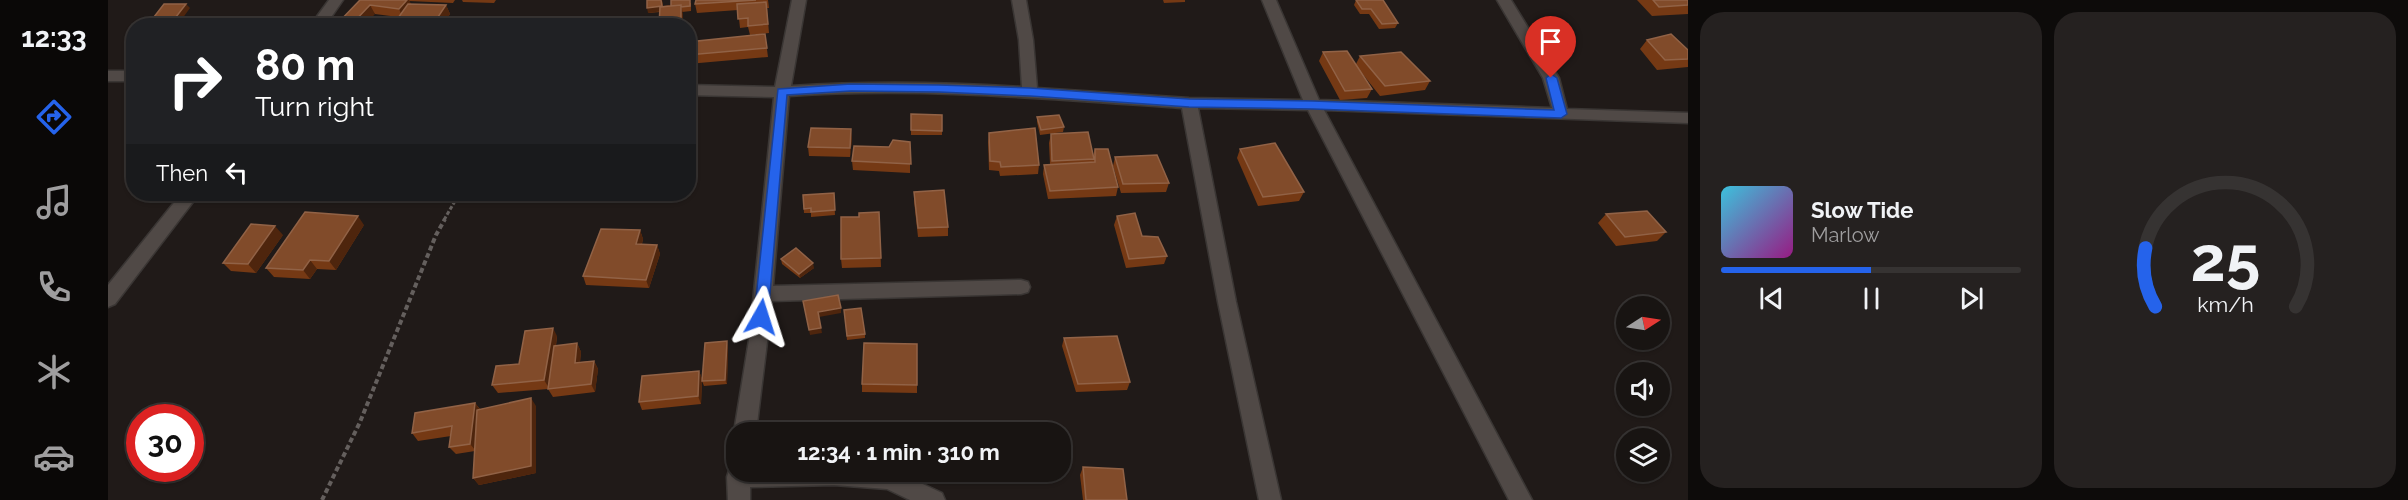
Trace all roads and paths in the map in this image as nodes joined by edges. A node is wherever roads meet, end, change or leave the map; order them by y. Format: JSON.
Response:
{"nodes":[{"id":1,"x":336,"y":0,"type":"edge"},
{"id":2,"x":800,"y":0,"type":"edge"},
{"id":3,"x":1019,"y":0,"type":"edge"},
{"id":4,"x":1269,"y":0,"type":"edge"},
{"id":5,"x":1504,"y":0,"type":"edge"},
{"id":6,"x":323,"y":18,"type":"edge"},
{"id":7,"x":126,"y":75,"type":"edge"},
{"id":8,"x":108,"y":76,"type":"edge"},
{"id":9,"x":696,"y":90,"type":"edge"},
{"id":10,"x":782,"y":92,"type":"junction"},
{"id":11,"x":1030,"y":92,"type":"junction"},
{"id":12,"x":1189,"y":103,"type":"junction"},
{"id":13,"x":1313,"y":105,"type":"junction"},
{"id":14,"x":1561,"y":114,"type":"junction"},
{"id":15,"x":1688,"y":118,"type":"edge"},
{"id":16,"x":185,"y":201,"type":"edge"},
{"id":17,"x":455,"y":201,"type":"edge"},
{"id":18,"x":1021,"y":287,"type":"dead end"},
{"id":19,"x":763,"y":294,"type":"junction"},
{"id":20,"x":108,"y":299,"type":"edge"},
{"id":21,"x":746,"y":422,"type":"edge"},
{"id":22,"x":739,"y":482,"type":"edge"},
{"id":23,"x":895,"y":482,"type":"edge"},
{"id":24,"x":322,"y":500,"type":"edge"},
{"id":25,"x":739,"y":500,"type":"edge"},
{"id":26,"x":934,"y":500,"type":"edge"},
{"id":27,"x":1270,"y":500,"type":"edge"},
{"id":28,"x":1521,"y":500,"type":"edge"}],
"edges":[{"from":1,"to":6,"type":"street"},
{"from":2,"to":10,"type":"street"},
{"from":3,"to":11,"type":"street"},
{"from":4,"to":13,"type":"street"},
{"from":5,"to":14,"type":"street"},
{"from":7,"to":8,"type":"street"},
{"from":9,"to":10,"type":"street"},
{"from":10,"to":11,"type":"street"},
{"from":10,"to":19,"type":"street"},
{"from":11,"to":12,"type":"street"},
{"from":12,"to":13,"type":"street"},
{"from":12,"to":27,"type":"street"},
{"from":13,"to":14,"type":"street"},
{"from":13,"to":28,"type":"street"},
{"from":14,"to":15,"type":"street"},
{"from":16,"to":20,"type":"street"},
{"from":17,"to":24,"type":"path"},
{"from":18,"to":19,"type":"street"},
{"from":19,"to":21,"type":"street"},
{"from":22,"to":25,"type":"street"},
{"from":23,"to":26,"type":"street"}]}
